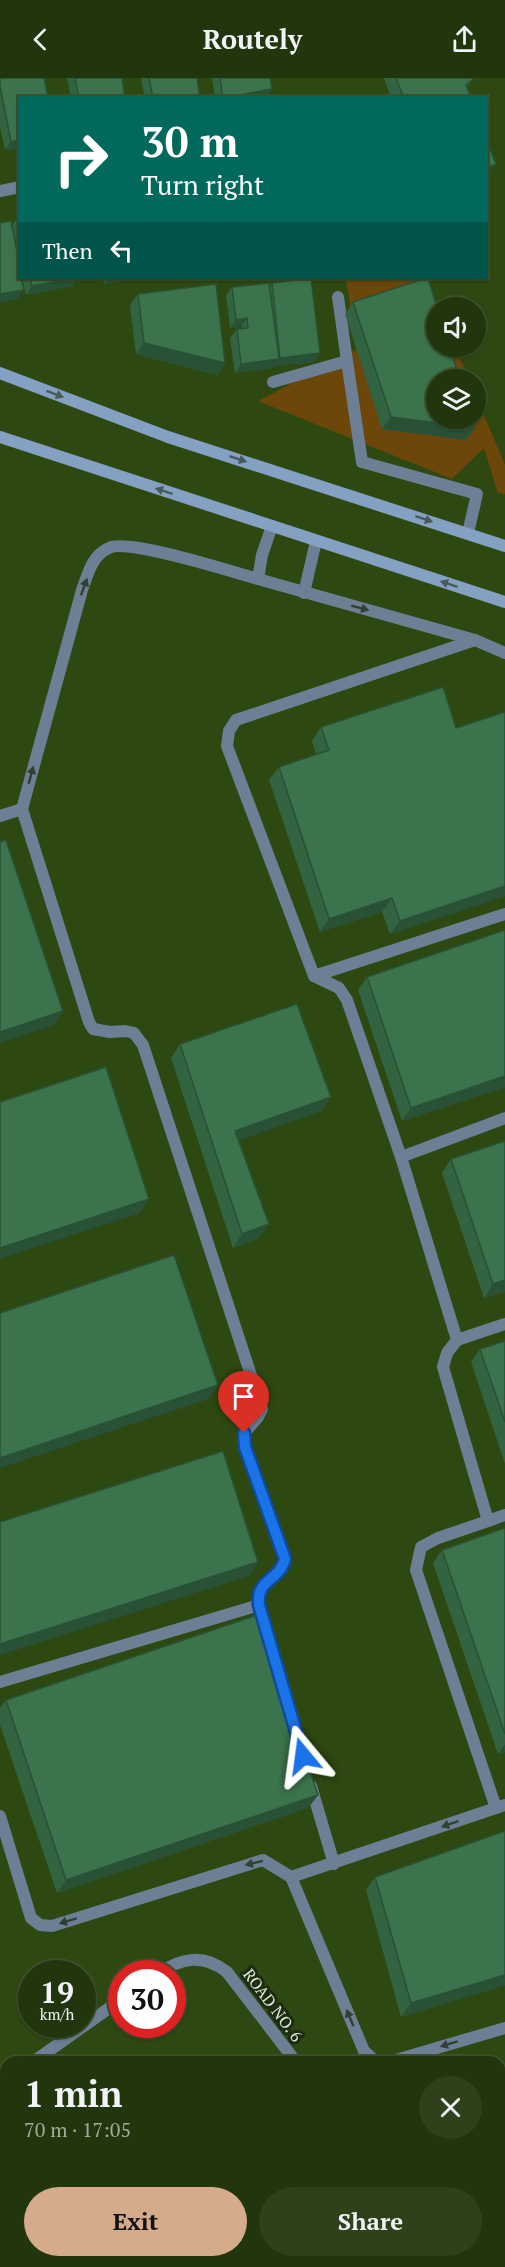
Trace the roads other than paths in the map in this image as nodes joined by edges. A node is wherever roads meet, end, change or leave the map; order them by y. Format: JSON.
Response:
{"nodes":[{"id":1,"x":18,"y":187,"type":"edge"},
{"id":2,"x":0,"y":191,"type":"edge"},
{"id":3,"x":338,"y":297,"type":"dead end"},
{"id":4,"x":347,"y":361,"type":"junction"},
{"id":5,"x":0,"y":374,"type":"edge"},
{"id":6,"x":273,"y":382,"type":"dead end"},
{"id":7,"x":0,"y":437,"type":"edge"},
{"id":8,"x":272,"y":526,"type":"junction"},
{"id":9,"x":468,"y":533,"type":"junction"},
{"id":10,"x":316,"y":541,"type":"junction"},
{"id":11,"x":505,"y":546,"type":"edge"},
{"id":12,"x":258,"y":579,"type":"junction"},
{"id":13,"x":304,"y":593,"type":"junction"},
{"id":14,"x":505,"y":602,"type":"edge"},
{"id":15,"x":475,"y":640,"type":"junction"},
{"id":16,"x":505,"y":653,"type":"edge"},
{"id":17,"x":22,"y":809,"type":"junction"},
{"id":18,"x":0,"y":816,"type":"edge"},
{"id":19,"x":505,"y":914,"type":"edge"},
{"id":20,"x":314,"y":976,"type":"junction"},
{"id":21,"x":505,"y":1118,"type":"edge"},
{"id":22,"x":401,"y":1157,"type":"junction"},
{"id":23,"x":505,"y":1324,"type":"edge"},
{"id":24,"x":457,"y":1340,"type":"junction"},
{"id":25,"x":505,"y":1515,"type":"edge"},
{"id":26,"x":488,"y":1521,"type":"junction"},
{"id":27,"x":259,"y":1605,"type":"junction"},
{"id":28,"x":0,"y":1682,"type":"edge"},
{"id":29,"x":298,"y":1740,"type":"edge"},
{"id":30,"x":308,"y":1774,"type":"edge"},
{"id":31,"x":500,"y":1807,"type":"edge"},
{"id":32,"x":0,"y":1816,"type":"edge"},
{"id":33,"x":334,"y":1864,"type":"junction"},
{"id":34,"x":291,"y":1877,"type":"junction"},
{"id":35,"x":186,"y":1961,"type":"edge"},
{"id":36,"x":108,"y":2009,"type":"edge"},
{"id":37,"x":505,"y":2028,"type":"edge"},
{"id":38,"x":41,"y":2056,"type":"edge"},
{"id":39,"x":291,"y":2056,"type":"edge"},
{"id":40,"x":370,"y":2056,"type":"edge"},
{"id":41,"x":409,"y":2056,"type":"edge"}],
"edges":[{"from":1,"to":2,"type":"street"},
{"from":3,"to":4,"type":"street"},
{"from":4,"to":6,"type":"street"},
{"from":4,"to":9,"type":"street"},
{"from":5,"to":9,"type":"main road","one_way":true},
{"from":8,"to":7,"type":"main road","one_way":true},
{"from":8,"to":10,"type":"main road"},
{"from":8,"to":12,"type":"street"},
{"from":9,"to":11,"type":"main road"},
{"from":10,"to":13,"type":"street"},
{"from":14,"to":10,"type":"main road","one_way":true},
{"from":12,"to":13,"type":"street"},
{"from":17,"to":12,"type":"street","one_way":true},
{"from":13,"to":15,"type":"street","one_way":true},
{"from":15,"to":16,"type":"street"},
{"from":15,"to":20,"type":"street"},
{"from":17,"to":18,"type":"street"},
{"from":17,"to":27,"type":"street"},
{"from":19,"to":20,"type":"street"},
{"from":20,"to":22,"type":"street"},
{"from":21,"to":22,"type":"street"},
{"from":22,"to":24,"type":"street"},
{"from":23,"to":24,"type":"street"},
{"from":24,"to":26,"type":"street"},
{"from":25,"to":26,"type":"street"},
{"from":26,"to":31,"type":"street"},
{"from":27,"to":28,"type":"street"},
{"from":27,"to":29,"type":"street"},
{"from":30,"to":33,"type":"street"},
{"from":31,"to":33,"type":"street","one_way":true},
{"from":34,"to":32,"type":"street","one_way":true},
{"from":33,"to":34,"type":"street"},
{"from":40,"to":34,"type":"street","one_way":true},
{"from":35,"to":39,"type":"street","name":"ROAD NO. 6"},
{"from":36,"to":38,"type":"street"},
{"from":37,"to":41,"type":"street","one_way":true}]}
